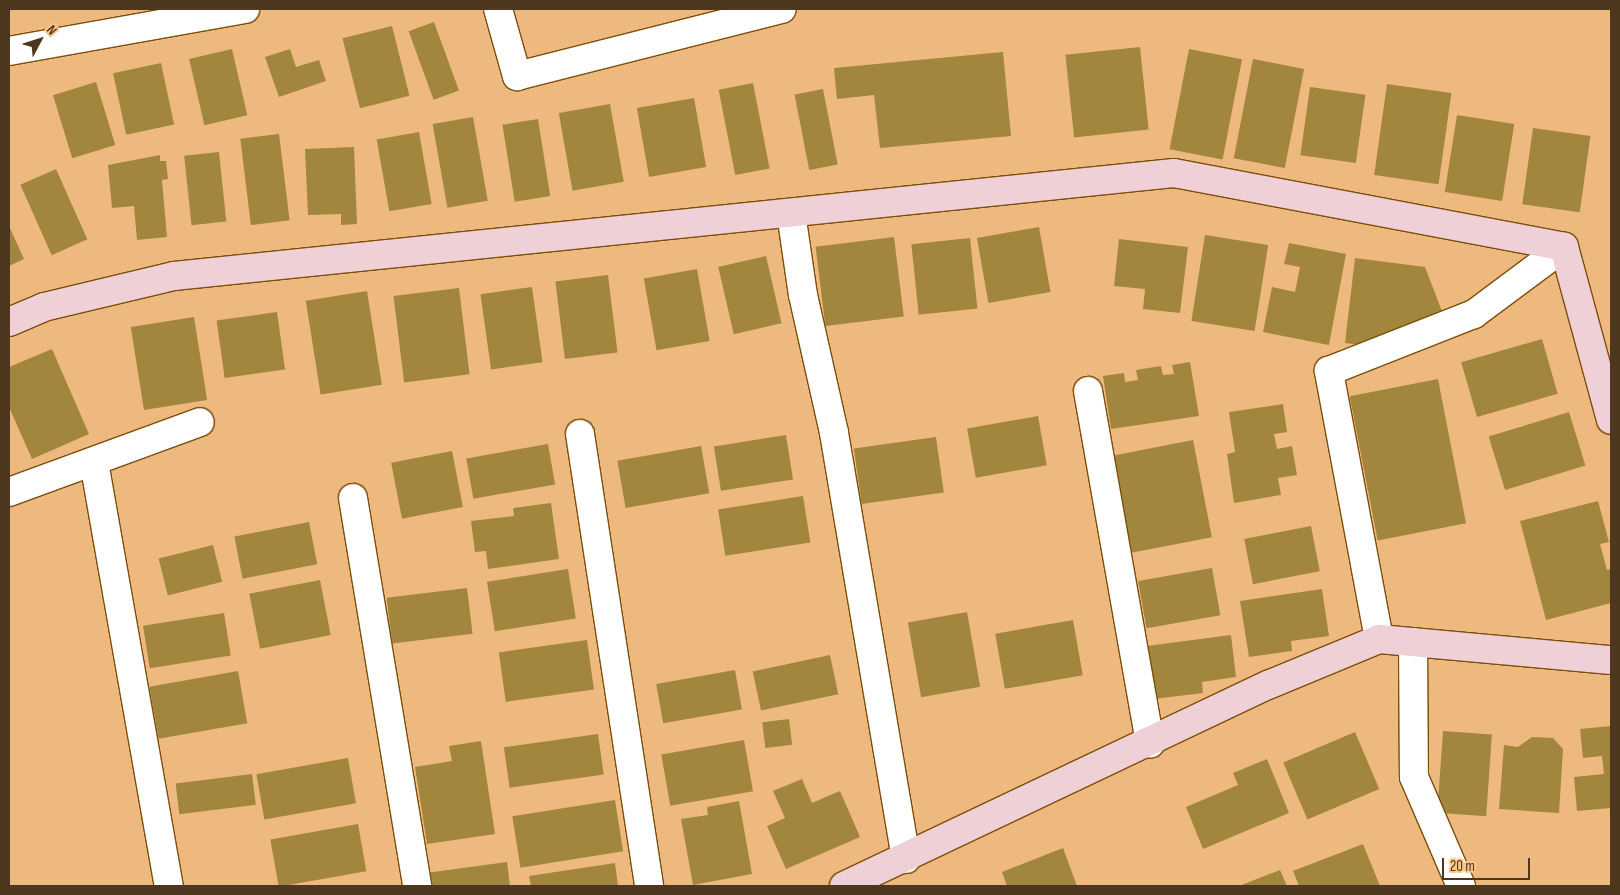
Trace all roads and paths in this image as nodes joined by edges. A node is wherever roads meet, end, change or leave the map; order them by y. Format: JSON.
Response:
{"nodes":[{"id":1,"x":245,"y":9,"type":"edge"},
{"id":2,"x":498,"y":9,"type":"edge"},
{"id":3,"x":782,"y":9,"type":"edge"},
{"id":4,"x":9,"y":51,"type":"edge"},
{"id":5,"x":791,"y":213,"type":"junction"},
{"id":6,"x":1564,"y":247,"type":"junction"},
{"id":7,"x":9,"y":322,"type":"edge"},
{"id":8,"x":1088,"y":391,"type":"dead end"},
{"id":9,"x":1609,"y":404,"type":"edge"},
{"id":10,"x":200,"y":422,"type":"dead end"},
{"id":11,"x":580,"y":434,"type":"dead end"},
{"id":12,"x":94,"y":462,"type":"junction"},
{"id":13,"x":9,"y":492,"type":"edge"},
{"id":14,"x":353,"y":498,"type":"dead end"},
{"id":15,"x":1379,"y":639,"type":"junction"},
{"id":16,"x":1413,"y":642,"type":"junction"},
{"id":17,"x":1611,"y":660,"type":"edge"},
{"id":18,"x":1150,"y":744,"type":"junction"},
{"id":19,"x":906,"y":859,"type":"junction"},
{"id":20,"x":170,"y":886,"type":"edge"},
{"id":21,"x":417,"y":886,"type":"edge"},
{"id":22,"x":649,"y":886,"type":"edge"},
{"id":23,"x":844,"y":886,"type":"edge"},
{"id":24,"x":1461,"y":886,"type":"edge"}],
"edges":[{"from":1,"to":4,"type":"street"},
{"from":2,"to":3,"type":"street"},
{"from":5,"to":6,"type":"street"},
{"from":5,"to":7,"type":"street"},
{"from":5,"to":19,"type":"street"},
{"from":6,"to":9,"type":"street"},
{"from":6,"to":15,"type":"street"},
{"from":8,"to":18,"type":"street"},
{"from":10,"to":12,"type":"street"},
{"from":11,"to":22,"type":"street"},
{"from":12,"to":13,"type":"street"},
{"from":12,"to":20,"type":"street"},
{"from":14,"to":21,"type":"street"},
{"from":15,"to":16,"type":"street"},
{"from":15,"to":18,"type":"street"},
{"from":16,"to":17,"type":"street"},
{"from":16,"to":24,"type":"street"},
{"from":18,"to":19,"type":"street"},
{"from":19,"to":23,"type":"street"}]}
